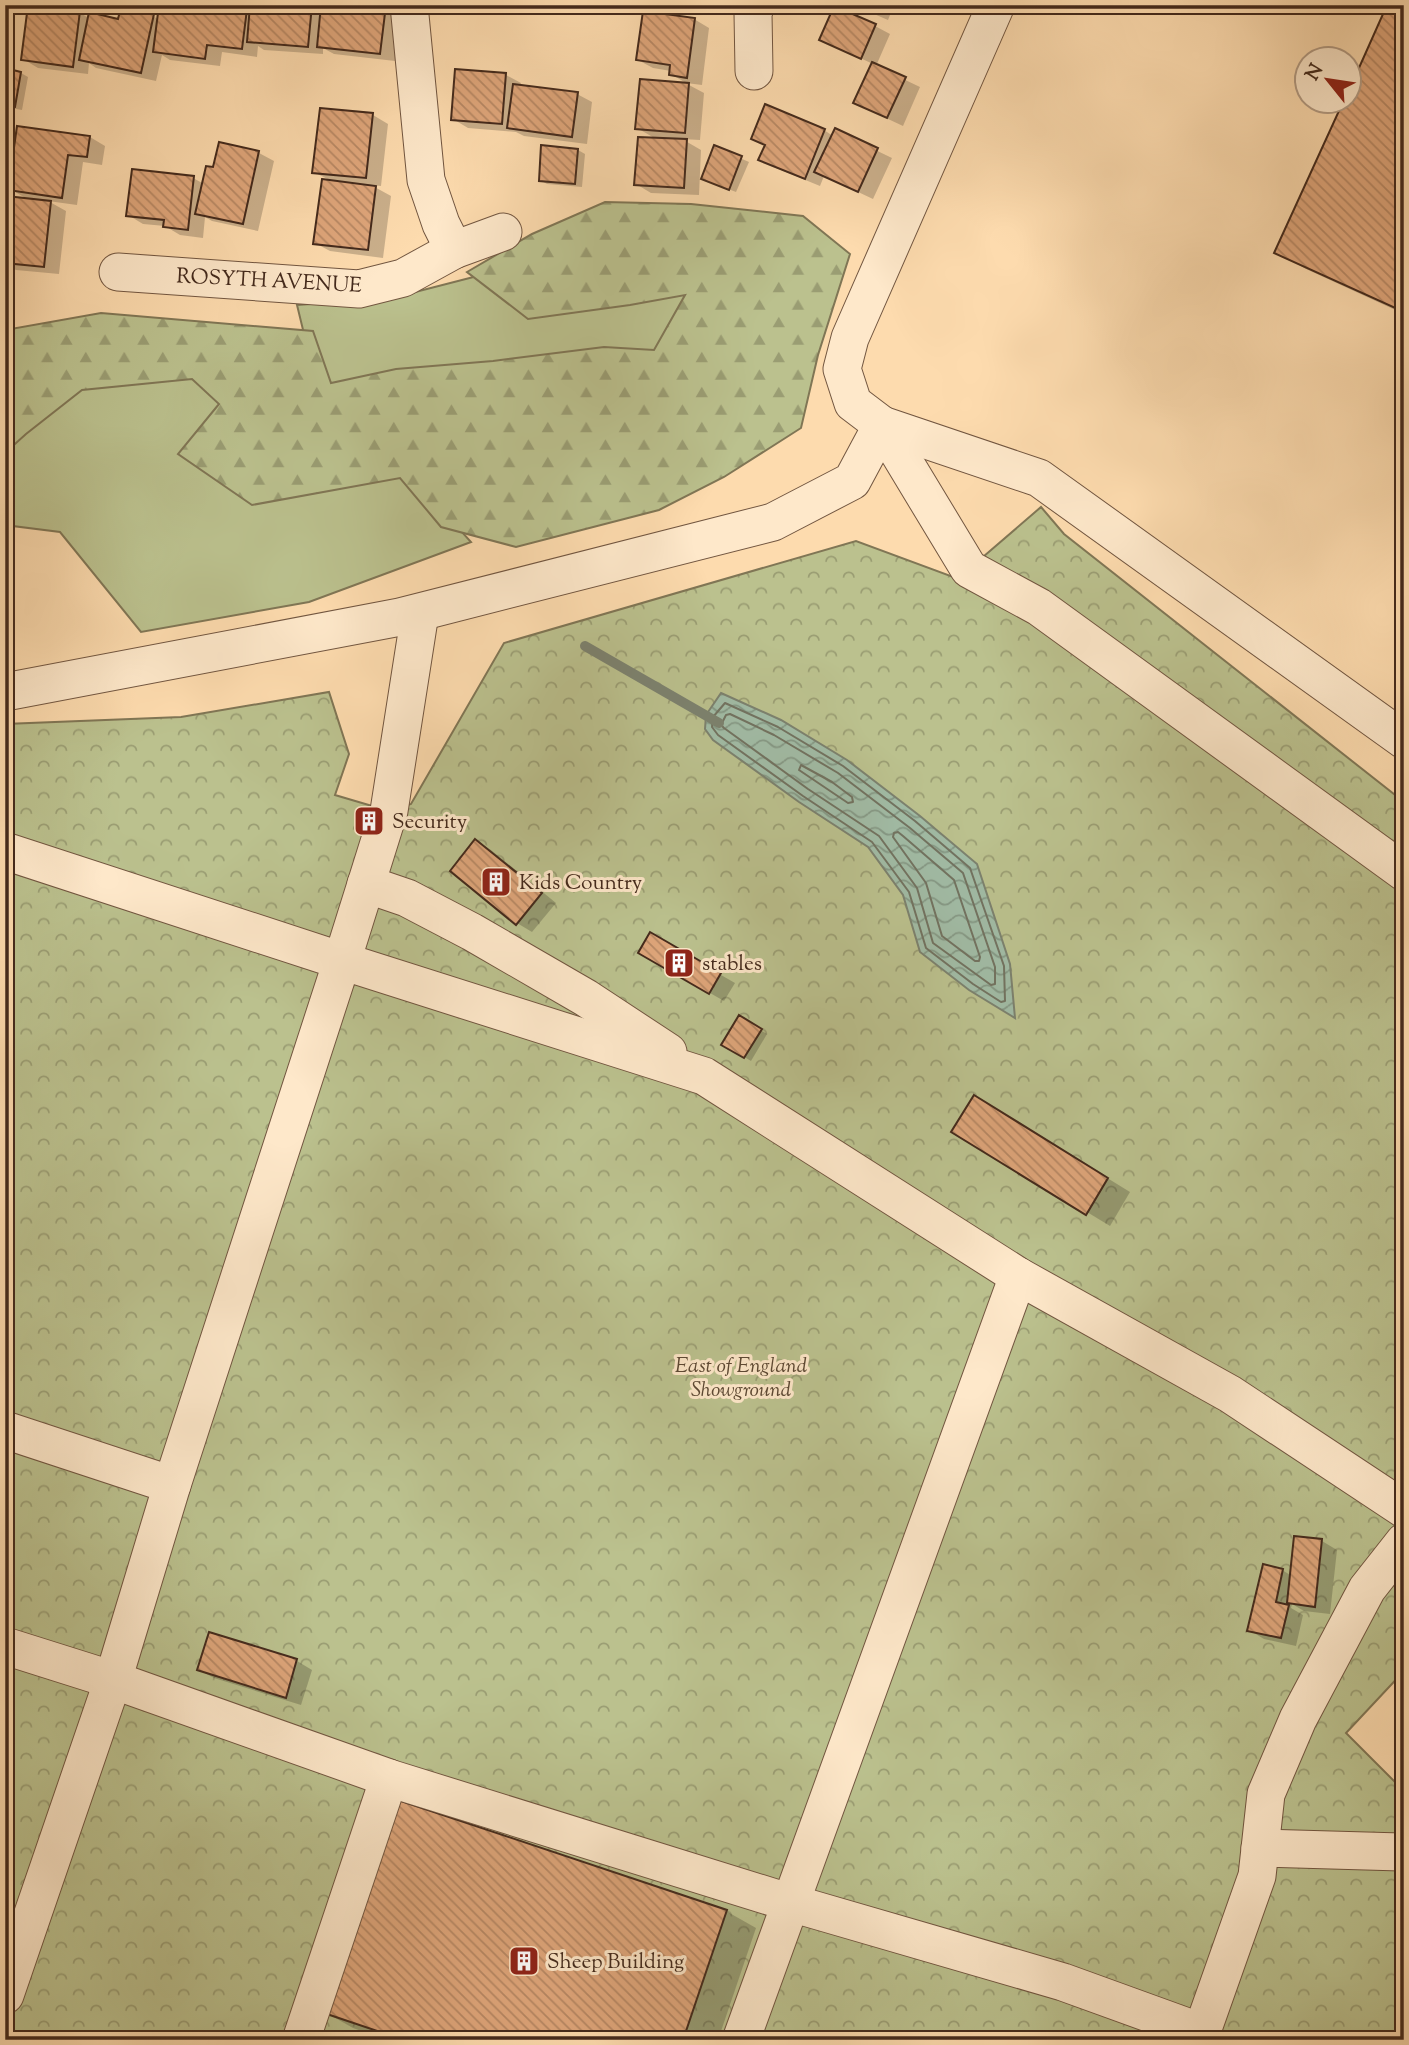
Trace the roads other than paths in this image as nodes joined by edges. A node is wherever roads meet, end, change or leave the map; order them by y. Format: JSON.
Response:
{"nodes":[{"id":1,"x":409,"y":5,"type":"edge"},
{"id":2,"x":756,"y":5,"type":"edge"},
{"id":3,"x":996,"y":5,"type":"edge"},
{"id":4,"x":754,"y":71,"type":"dead end"},
{"id":5,"x":503,"y":232,"type":"dead end"},
{"id":6,"x":454,"y":250,"type":"junction"},
{"id":7,"x":118,"y":272,"type":"dead end"},
{"id":8,"x":882,"y":425,"type":"junction"},
{"id":9,"x":420,"y":613,"type":"junction"},
{"id":10,"x":5,"y":692,"type":"edge"},
{"id":11,"x":1404,"y":740,"type":"edge"},
{"id":12,"x":5,"y":851,"type":"edge"},
{"id":13,"x":1404,"y":872,"type":"edge"},
{"id":14,"x":366,"y":884,"type":"junction"},
{"id":15,"x":342,"y":961,"type":"junction"},
{"id":16,"x":704,"y":1076,"type":"junction"},
{"id":17,"x":1018,"y":1276,"type":"junction"},
{"id":18,"x":5,"y":1430,"type":"edge"},
{"id":19,"x":172,"y":1485,"type":"junction"},
{"id":20,"x":1404,"y":1509,"type":"edge"},
{"id":21,"x":1404,"y":1542,"type":"edge"},
{"id":22,"x":5,"y":1646,"type":"edge"},
{"id":23,"x":113,"y":1680,"type":"junction"},
{"id":24,"x":389,"y":1778,"type":"junction"},
{"id":25,"x":1260,"y":1848,"type":"junction"},
{"id":26,"x":1404,"y":1854,"type":"edge"},
{"id":27,"x":791,"y":1903,"type":"junction"},
{"id":28,"x":5,"y":1995,"type":"edge"},
{"id":29,"x":1200,"y":2036,"type":"edge"},
{"id":30,"x":301,"y":2040,"type":"edge"},
{"id":31,"x":741,"y":2040,"type":"edge"}],
"edges":[{"from":1,"to":6,"type":"street"},
{"from":2,"to":4,"type":"street"},
{"from":3,"to":8,"type":"street"},
{"from":5,"to":6,"type":"street","name":"ROSYTH AVENUE"},
{"from":6,"to":7,"type":"street","name":"ROSYTH AVENUE"},
{"from":8,"to":9,"type":"street"},
{"from":8,"to":11,"type":"street"},
{"from":8,"to":13,"type":"street"},
{"from":9,"to":10,"type":"street"},
{"from":9,"to":14,"type":"street"},
{"from":12,"to":15,"type":"street"},
{"from":14,"to":15,"type":"street"},
{"from":14,"to":16,"type":"street"},
{"from":15,"to":16,"type":"street"},
{"from":15,"to":19,"type":"street"},
{"from":16,"to":17,"type":"street"},
{"from":17,"to":20,"type":"street"},
{"from":17,"to":27,"type":"street"},
{"from":18,"to":19,"type":"street"},
{"from":19,"to":23,"type":"street"},
{"from":21,"to":25,"type":"street"},
{"from":22,"to":23,"type":"street"},
{"from":23,"to":24,"type":"street"},
{"from":23,"to":28,"type":"street"},
{"from":24,"to":27,"type":"street"},
{"from":24,"to":30,"type":"street"},
{"from":25,"to":26,"type":"street"},
{"from":25,"to":29,"type":"street"},
{"from":27,"to":29,"type":"street"},
{"from":27,"to":31,"type":"street"}]}
